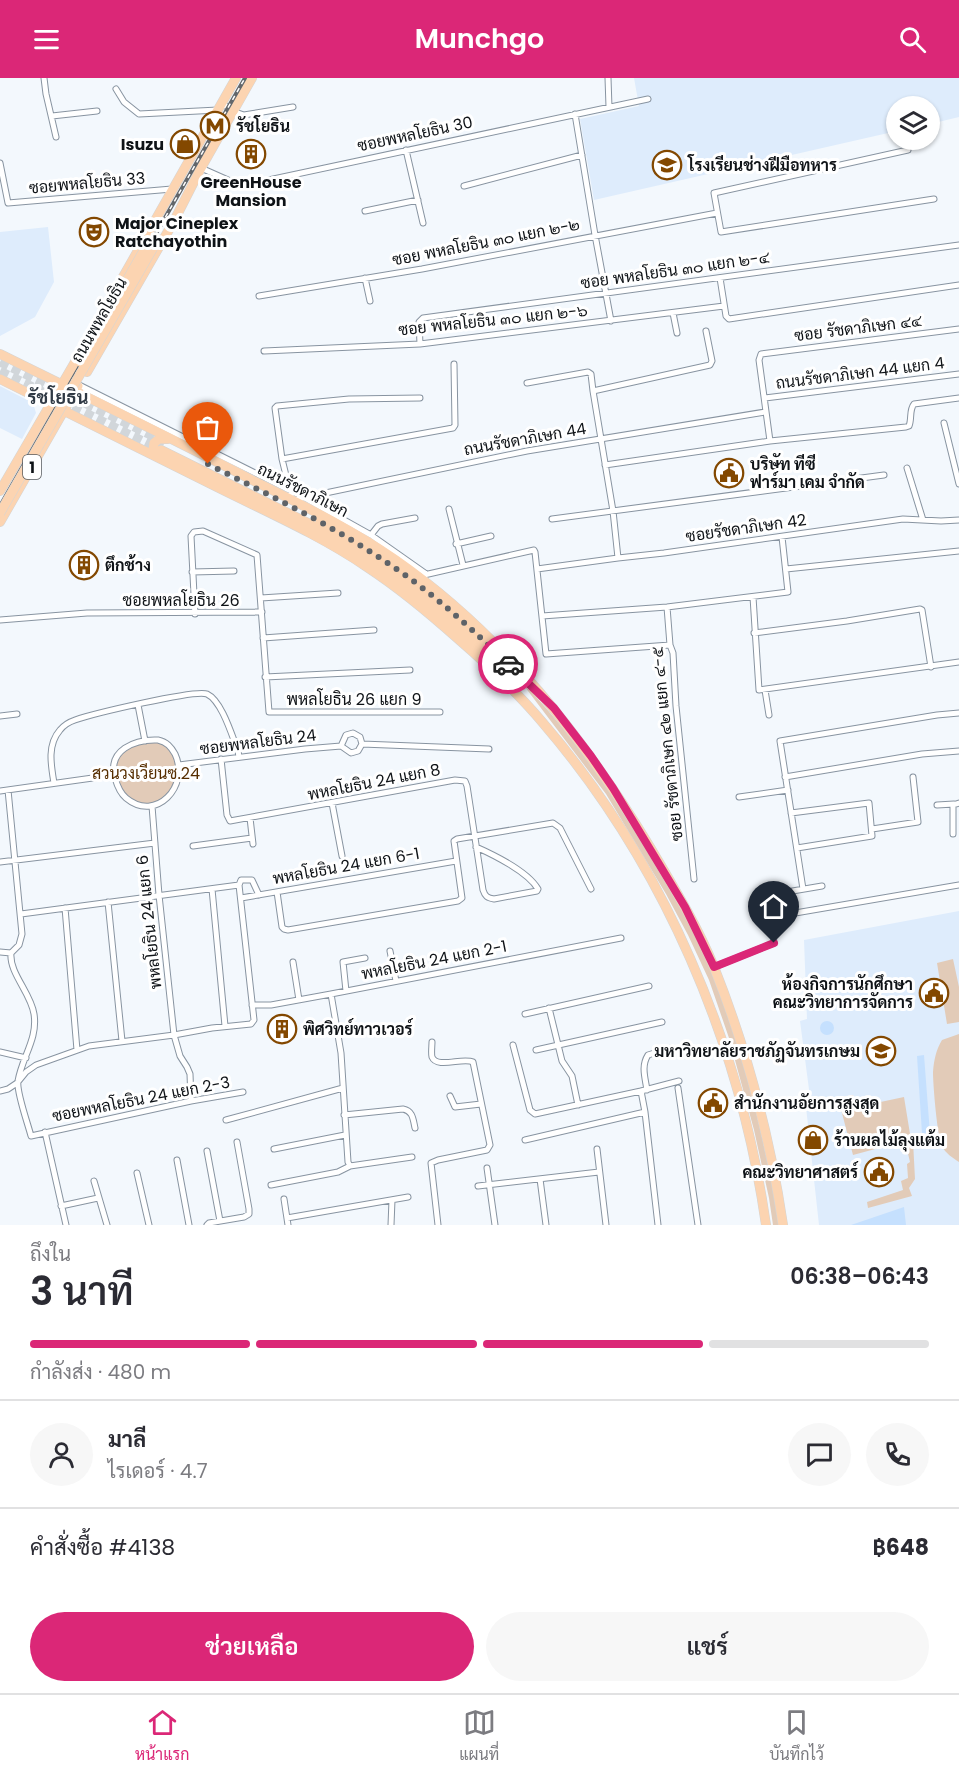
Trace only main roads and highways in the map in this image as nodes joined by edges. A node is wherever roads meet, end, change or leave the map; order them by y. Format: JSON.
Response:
{"nodes":[{"id":1,"x":236,"y":78,"type":"edge"},
{"id":2,"x":252,"y":78,"type":"edge"},
{"id":3,"x":175,"y":185,"type":"junction"},
{"id":4,"x":187,"y":195,"type":"junction"},
{"id":5,"x":150,"y":247,"type":"junction"},
{"id":6,"x":89,"y":337,"type":"junction"},
{"id":7,"x":104,"y":343,"type":"junction"},
{"id":8,"x":0,"y":354,"type":"edge"},
{"id":9,"x":0,"y":380,"type":"edge"},
{"id":10,"x":61,"y":384,"type":"junction"},
{"id":11,"x":77,"y":388,"type":"junction"},
{"id":12,"x":50,"y":404,"type":"junction"},
{"id":13,"x":64,"y":411,"type":"junction"},
{"id":14,"x":31,"y":436,"type":"junction"},
{"id":15,"x":45,"y":444,"type":"junction"},
{"id":16,"x":164,"y":447,"type":"junction"},
{"id":17,"x":2,"y":484,"type":"edge"},
{"id":18,"x":0,"y":502,"type":"edge"},
{"id":19,"x":0,"y":513,"type":"edge"},
{"id":20,"x":0,"y":522,"type":"edge"},
{"id":21,"x":554,"y":708,"type":"junction"},
{"id":22,"x":766,"y":1225,"type":"edge"},
{"id":23,"x":783,"y":1225,"type":"edge"}],
"edges":[{"from":1,"to":3,"type":"main road","name":"ถนนพหลโยธิน","number":"1"},
{"from":2,"to":4,"type":"main road","name":"ถนนพหลโยธิน","number":"1"},
{"from":3,"to":5,"type":"main road","name":"ถนนพหลโยธิน"},
{"from":3,"to":6,"type":"main road","name":"ถนนพหลโยธิน","number":"1"},
{"from":4,"to":5,"type":"main road","name":"ถนนพหลโยธิน"},
{"from":4,"to":7,"type":"main road","name":"ถนนพหลโยธิน","number":"1"},
{"from":5,"to":18,"type":"main road","name":"ถนนพหลโยธิน","bridge":true},
{"from":5,"to":19,"type":"main road","name":"ถนนพหลโยธิน","bridge":true},
{"from":6,"to":7,"type":"main road"},
{"from":6,"to":10,"type":"main road","name":"ถนนพหลโยธิน","number":"1"},
{"from":7,"to":11,"type":"main road","name":"ถนนพหลโยธิน","number":"1"},
{"from":8,"to":10,"type":"main road","name":"ถนนรัชดาภิเษก"},
{"from":9,"to":12,"type":"main road","name":"ถนนรัชดาภิเษก"},
{"from":10,"to":11,"type":"main road","name":"ถนนรัชดาภิเษก"},
{"from":10,"to":12,"type":"main road","name":"ถนนพหลโยธิน","number":"1"},
{"from":11,"to":13,"type":"main road","name":"ถนนพหลโยธิน","number":"1"},
{"from":11,"to":16,"type":"main road","name":"ถนนรัชดาภิเษก"},
{"from":12,"to":13,"type":"main road","name":"ถนนรัชดาภิเษก"},
{"from":12,"to":14,"type":"main road","name":"ถนนพหลโยธิน","number":"1"},
{"from":13,"to":15,"type":"main road","name":"ถนนพหลโยธิน","number":"1"},
{"from":13,"to":16,"type":"main road","name":"ถนนรัชดาภิเษก"},
{"from":14,"to":15,"type":"main road"},
{"from":14,"to":17,"type":"main road","name":"ถนนพหลโยธิน","number":"1"},
{"from":15,"to":20,"type":"main road","name":"ถนนพหลโยธิน","number":"1"},
{"from":16,"to":21,"type":"main road","name":"ถนนรัชดาภิเษก"},
{"from":16,"to":21,"type":"main road","name":"ถนนรัชดาภิเษก"},
{"from":16,"to":22,"type":"main road","name":"ถนนรัชดาภิเษก"},
{"from":21,"to":23,"type":"main road","name":"ถนนรัชดาภิเษก"}]}
